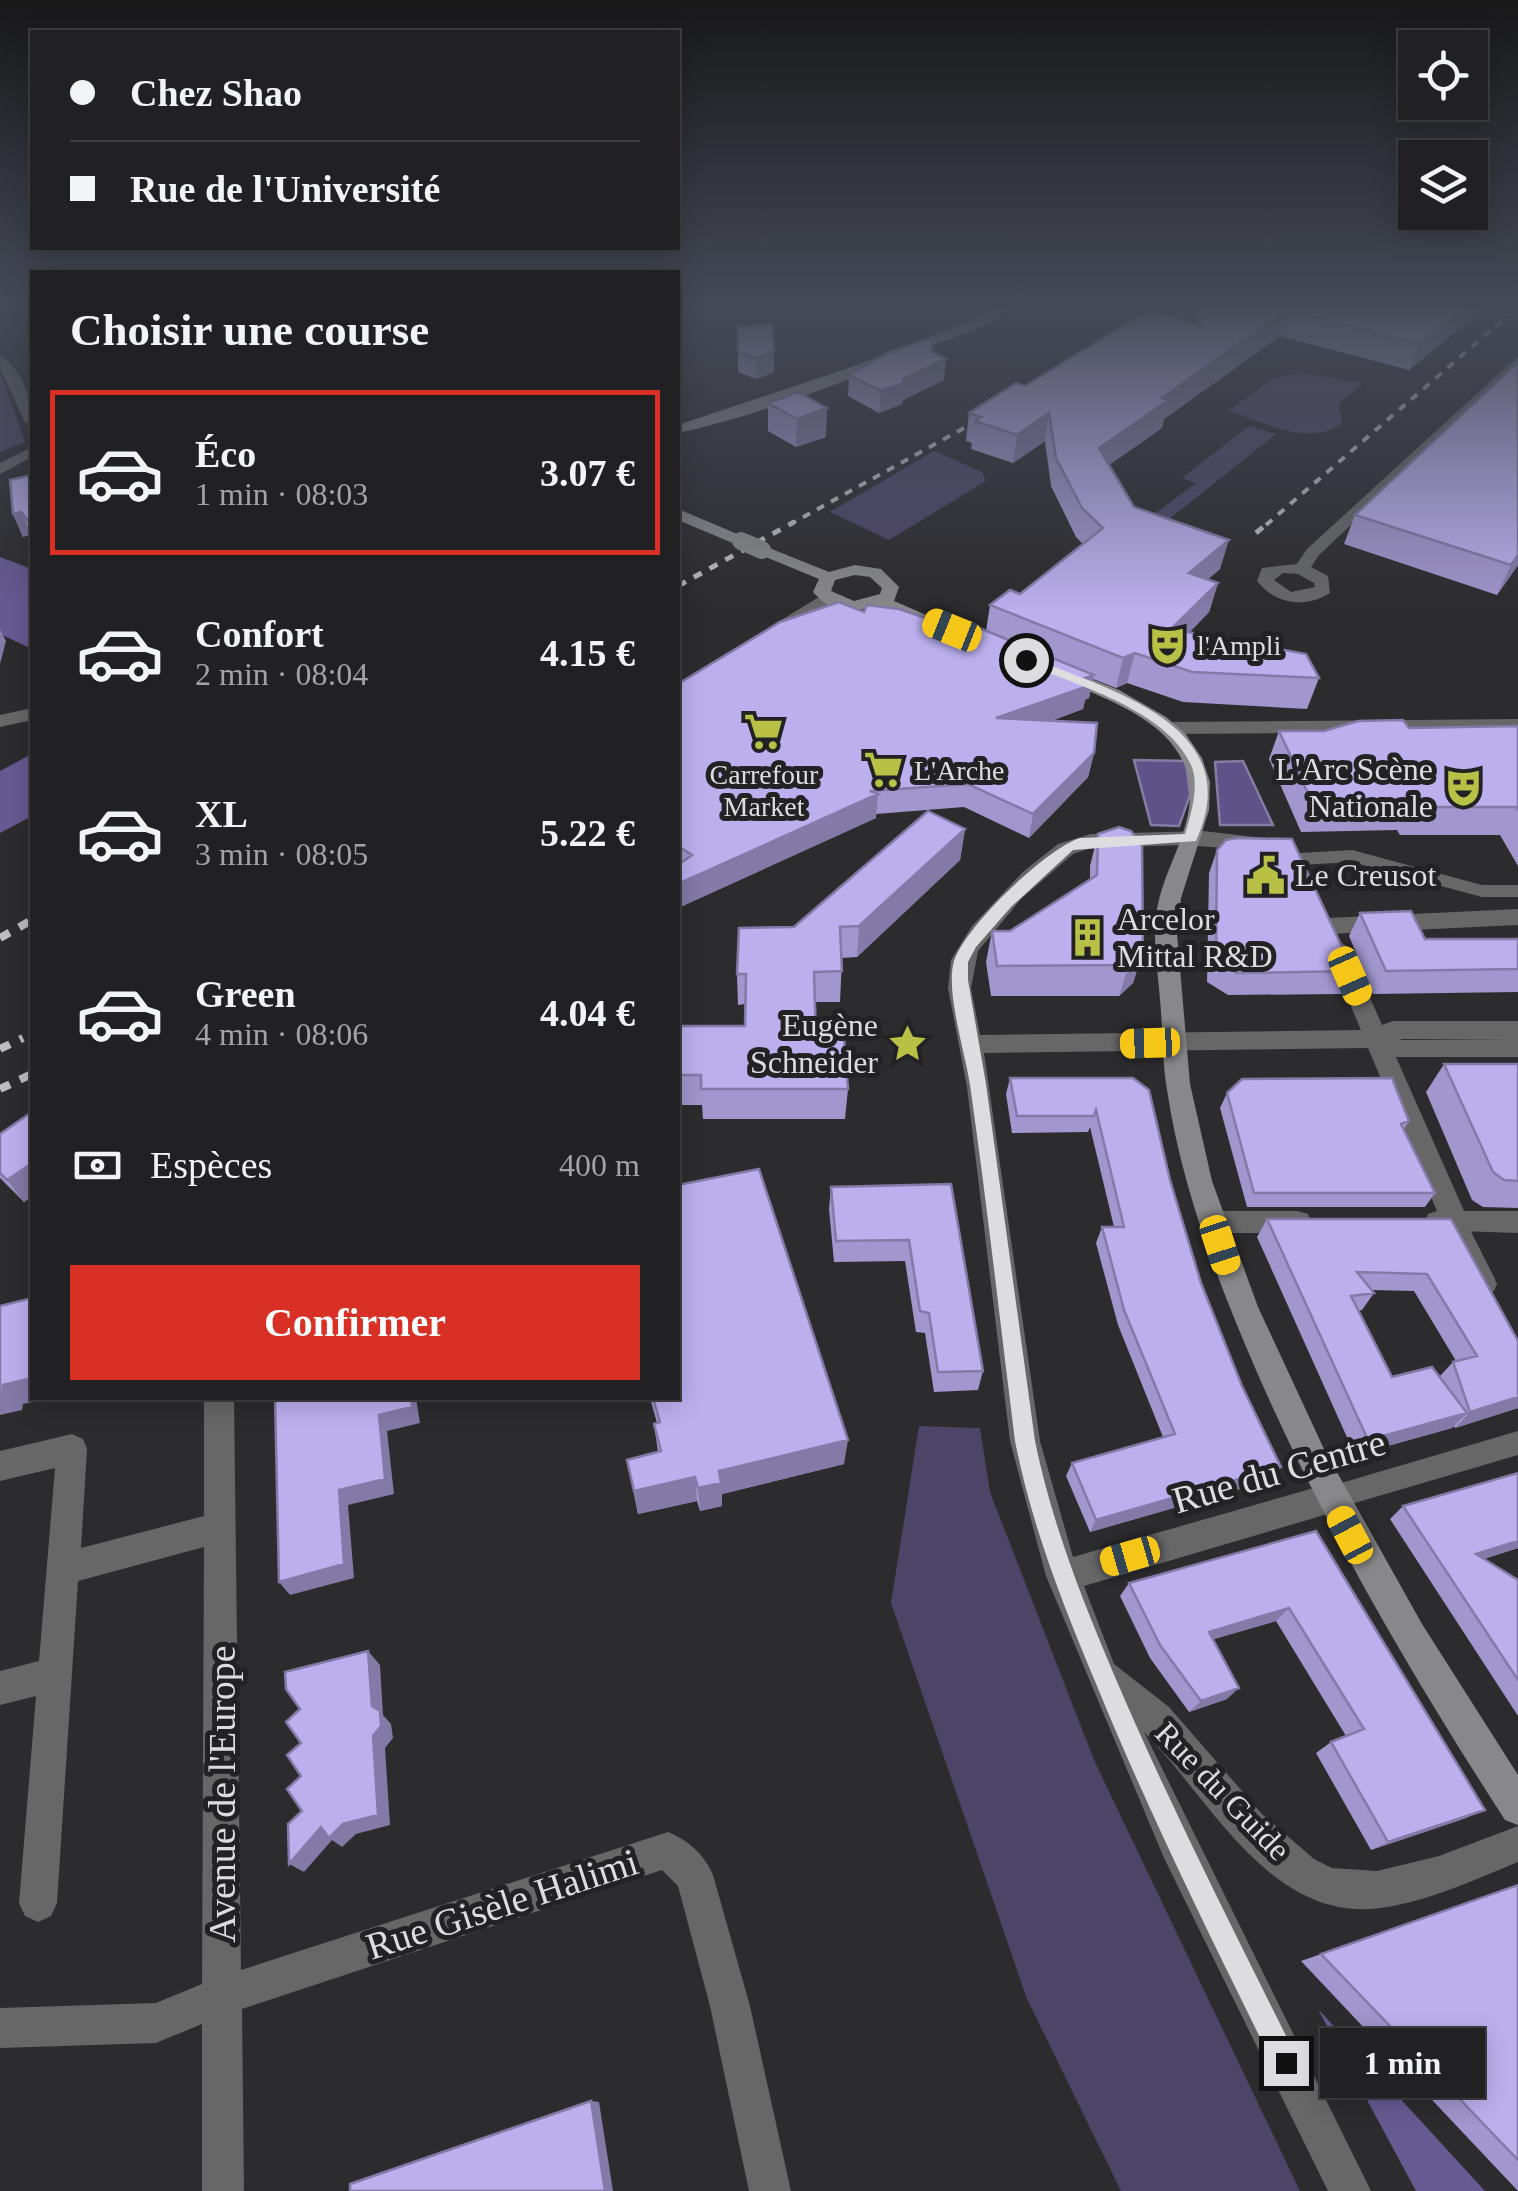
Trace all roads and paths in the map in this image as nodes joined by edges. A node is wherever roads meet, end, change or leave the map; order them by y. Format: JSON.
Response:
{"nodes":[{"id":1,"x":742,"y":407,"type":"edge"},
{"id":2,"x":1468,"y":407,"type":"edge"},
{"id":3,"x":680,"y":429,"type":"edge"},
{"id":4,"x":30,"y":449,"type":"edge"},
{"id":5,"x":30,"y":450,"type":"edge"},
{"id":6,"x":0,"y":456,"type":"edge"},
{"id":7,"x":0,"y":469,"type":"edge"},
{"id":8,"x":680,"y":515,"type":"edge"},
{"id":9,"x":1302,"y":569,"type":"dead end"},
{"id":10,"x":821,"y":574,"type":"junction"},
{"id":11,"x":826,"y":597,"type":"junction"},
{"id":12,"x":882,"y":602,"type":"junction"},
{"id":13,"x":952,"y":630,"type":"edge"},
{"id":14,"x":756,"y":643,"type":"edge"},
{"id":15,"x":1044,"y":667,"type":"edge"},
{"id":16,"x":30,"y":714,"type":"edge"},
{"id":17,"x":0,"y":721,"type":"edge"},
{"id":18,"x":1518,"y":725,"type":"edge"},
{"id":19,"x":1172,"y":728,"type":"junction"},
{"id":20,"x":1191,"y":838,"type":"junction"},
{"id":21,"x":1304,"y":867,"type":"joint"},
{"id":22,"x":1518,"y":891,"type":"edge"},
{"id":23,"x":1518,"y":917,"type":"edge"},
{"id":24,"x":1518,"y":1030,"type":"edge"},
{"id":25,"x":1376,"y":1039,"type":"junction"},
{"id":26,"x":1174,"y":1042,"type":"junction"},
{"id":27,"x":971,"y":1044,"type":"junction"},
{"id":28,"x":1518,"y":1048,"type":"edge"},
{"id":29,"x":1213,"y":1222,"type":"junction"},
{"id":30,"x":1324,"y":1222,"type":"edge"},
{"id":31,"x":1418,"y":1222,"type":"edge"},
{"id":32,"x":1454,"y":1222,"type":"junction"},
{"id":33,"x":1518,"y":1222,"type":"edge"},
{"id":34,"x":1494,"y":1298,"type":"edge"},
{"id":35,"x":219,"y":1400,"type":"edge"},
{"id":36,"x":1518,"y":1443,"type":"edge"},
{"id":37,"x":0,"y":1466,"type":"edge"},
{"id":38,"x":1331,"y":1498,"type":"junction"},
{"id":39,"x":222,"y":1526,"type":"junction"},
{"id":40,"x":63,"y":1569,"type":"junction"},
{"id":41,"x":1062,"y":1576,"type":"junction"},
{"id":42,"x":55,"y":1674,"type":"junction"},
{"id":43,"x":1101,"y":1674,"type":"junction"},
{"id":44,"x":0,"y":1688,"type":"edge"},
{"id":45,"x":1518,"y":1806,"type":"edge"},
{"id":46,"x":1518,"y":1844,"type":"edge"},
{"id":47,"x":38,"y":1903,"type":"dead end"},
{"id":48,"x":222,"y":1996,"type":"junction"},
{"id":49,"x":0,"y":2028,"type":"edge"},
{"id":50,"x":223,"y":2191,"type":"edge"},
{"id":51,"x":770,"y":2191,"type":"edge"},
{"id":52,"x":1350,"y":2191,"type":"edge"}],
"edges":[{"from":1,"to":3,"type":"main road"},
{"from":2,"to":9,"type":"street"},
{"from":4,"to":6,"type":"street"},
{"from":5,"to":7,"type":"street"},
{"from":8,"to":10,"type":"main road","bridge":true},
{"from":10,"to":11,"type":"main road"},
{"from":10,"to":12,"type":"main road"},
{"from":11,"to":12,"type":"main road"},
{"from":11,"to":14,"type":"street"},
{"from":12,"to":13,"type":"main road"},
{"from":15,"to":19,"type":"main road"},
{"from":16,"to":17,"type":"street"},
{"from":18,"to":19,"type":"street"},
{"from":19,"to":20,"type":"main road"},
{"from":20,"to":21,"type":"street","name":"Rue du Guide"},
{"from":20,"to":26,"type":"main road"},
{"from":20,"to":27,"type":"street","name":"Rue du Guide"},
{"from":21,"to":22,"type":"street"},
{"from":23,"to":25,"type":"street"},
{"from":24,"to":25,"type":"street"},
{"from":25,"to":26,"type":"street"},
{"from":25,"to":28,"type":"street"},
{"from":25,"to":32,"type":"street"},
{"from":26,"to":27,"type":"street"},
{"from":26,"to":29,"type":"main road"},
{"from":27,"to":41,"type":"street","name":"Rue du Guide"},
{"from":29,"to":30,"type":"street"},
{"from":29,"to":38,"type":"main road"},
{"from":31,"to":32,"type":"street"},
{"from":32,"to":33,"type":"street"},
{"from":32,"to":34,"type":"street"},
{"from":35,"to":39,"type":"street","name":"Avenue de l'Europe"},
{"from":36,"to":38,"type":"street","name":"Rue du Centre"},
{"from":37,"to":40,"type":"street"},
{"from":38,"to":41,"type":"street","name":"Rue du Centre"},
{"from":38,"to":45,"type":"main road"},
{"from":39,"to":40,"type":"street"},
{"from":39,"to":48,"type":"street","name":"Avenue de l'Europe"},
{"from":40,"to":42,"type":"street"},
{"from":41,"to":43,"type":"street","name":"Rue du Guide"},
{"from":42,"to":44,"type":"street"},
{"from":42,"to":47,"type":"street"},
{"from":43,"to":46,"type":"street","name":"Rue du Guide"},
{"from":43,"to":52,"type":"street"},
{"from":48,"to":49,"type":"street","name":"Rue Gisèle Halimi"},
{"from":48,"to":50,"type":"street","name":"Avenue de l'Europe"},
{"from":48,"to":51,"type":"street","name":"Rue Gisèle Halimi"}]}
